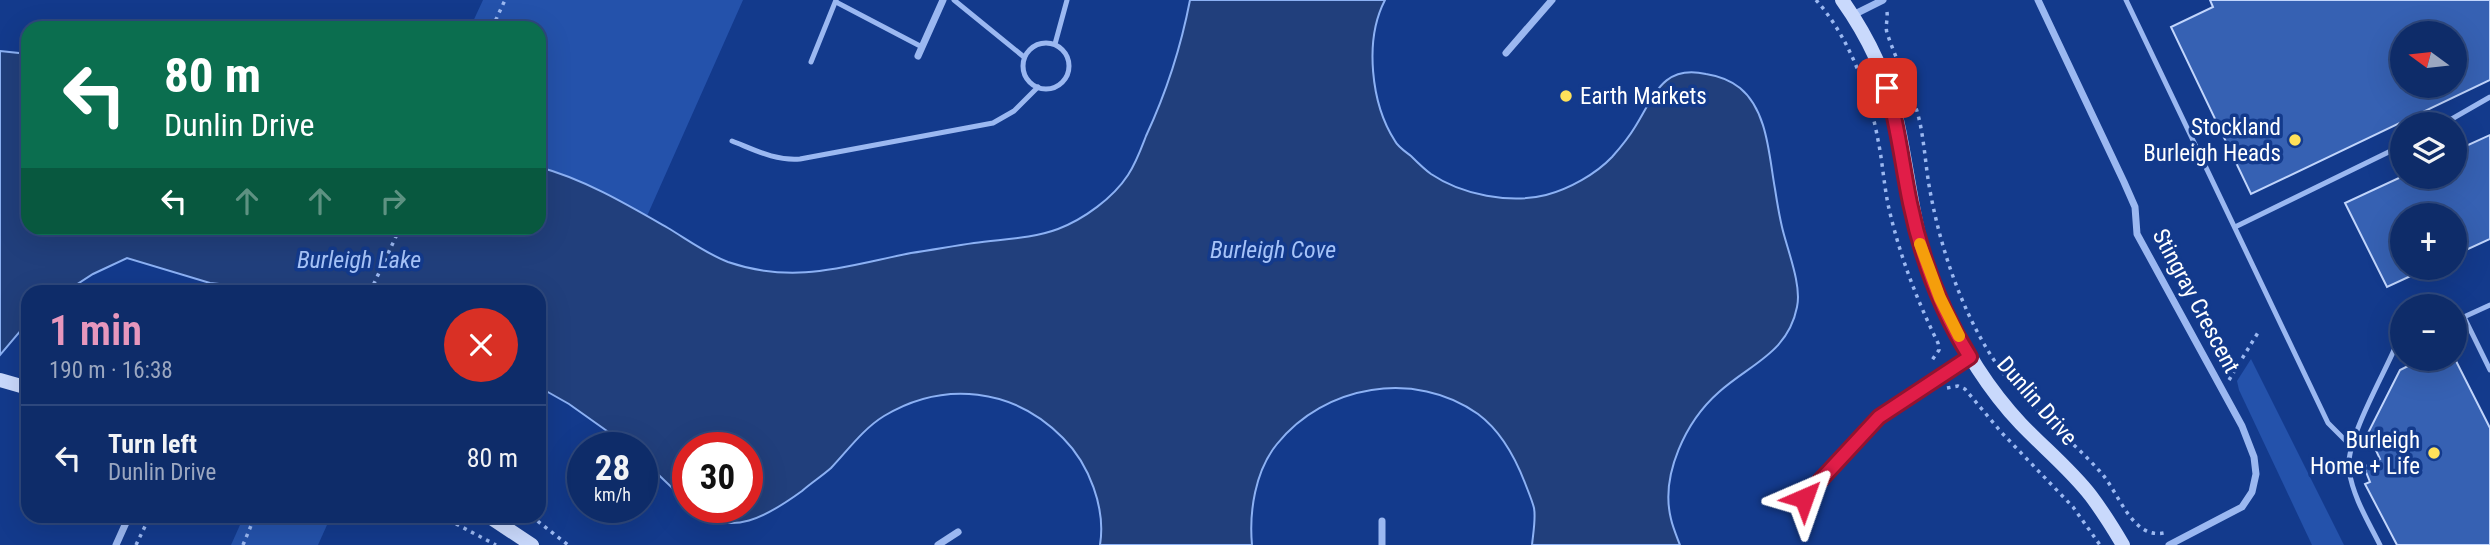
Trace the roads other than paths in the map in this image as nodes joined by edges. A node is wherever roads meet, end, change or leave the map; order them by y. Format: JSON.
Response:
{"nodes":[{"id":1,"x":943,"y":0,"type":"edge"},
{"id":2,"x":954,"y":0,"type":"edge"},
{"id":3,"x":1068,"y":0,"type":"edge"},
{"id":4,"x":1552,"y":0,"type":"edge"},
{"id":5,"x":1842,"y":0,"type":"edge"},
{"id":6,"x":1883,"y":0,"type":"edge"},
{"id":7,"x":2038,"y":0,"type":"edge"},
{"id":8,"x":2126,"y":0,"type":"edge"},
{"id":9,"x":836,"y":1,"type":"edge"},
{"id":10,"x":1853,"y":15,"type":"junction"},
{"id":11,"x":1055,"y":44,"type":"junction"},
{"id":12,"x":922,"y":47,"type":"junction"},
{"id":13,"x":1506,"y":53,"type":"dead end"},
{"id":14,"x":918,"y":57,"type":"dead end"},
{"id":15,"x":1024,"y":57,"type":"junction"},
{"id":16,"x":811,"y":62,"type":"dead end"},
{"id":17,"x":1038,"y":88,"type":"junction"},
{"id":18,"x":2490,"y":97,"type":"edge"},
{"id":19,"x":2464,"y":112,"type":"edge"},
{"id":20,"x":732,"y":141,"type":"dead end"},
{"id":21,"x":2390,"y":151,"type":"edge"},
{"id":22,"x":2235,"y":227,"type":"junction"},
{"id":23,"x":2490,"y":305,"type":"edge"},
{"id":24,"x":2467,"y":316,"type":"edge"},
{"id":25,"x":2467,"y":323,"type":"edge"},
{"id":26,"x":1970,"y":357,"type":"junction"},
{"id":27,"x":2390,"y":359,"type":"edge"},
{"id":28,"x":2490,"y":370,"type":"edge"},
{"id":29,"x":3,"y":381,"type":"edge"},
{"id":30,"x":21,"y":386,"type":"edge"},
{"id":31,"x":2351,"y":446,"type":"junction"},
{"id":32,"x":1804,"y":498,"type":"dead end"},
{"id":33,"x":1382,"y":522,"type":"dead end"},
{"id":34,"x":126,"y":523,"type":"edge"},
{"id":35,"x":499,"y":523,"type":"edge"},
{"id":36,"x":958,"y":532,"type":"dead end"},
{"id":37,"x":116,"y":545,"type":"edge"},
{"id":38,"x":532,"y":545,"type":"edge"},
{"id":39,"x":938,"y":545,"type":"edge"},
{"id":40,"x":1382,"y":545,"type":"edge"},
{"id":41,"x":2123,"y":545,"type":"edge"},
{"id":42,"x":2169,"y":545,"type":"edge"},
{"id":43,"x":2380,"y":545,"type":"edge"}],
"edges":[{"from":1,"to":12,"type":"street"},
{"from":2,"to":15,"type":"lane"},
{"from":3,"to":11,"type":"lane"},
{"from":4,"to":13,"type":"street"},
{"from":5,"to":10,"type":"street","name":"Dunlin Drive"},
{"from":6,"to":10,"type":"street"},
{"from":7,"to":42,"type":"street","name":"Stingray Crescent"},
{"from":8,"to":22,"type":"lane"},
{"from":9,"to":12,"type":"lane"},
{"from":9,"to":16,"type":"lane"},
{"from":10,"to":26,"type":"street","name":"Dunlin Drive"},
{"from":11,"to":15,"type":"lane"},
{"from":11,"to":17,"type":"lane"},
{"from":12,"to":14,"type":"street"},
{"from":15,"to":17,"type":"lane"},
{"from":17,"to":20,"type":"lane"},
{"from":18,"to":19,"type":"lane"},
{"from":21,"to":22,"type":"lane"},
{"from":22,"to":31,"type":"lane"},
{"from":23,"to":24,"type":"lane"},
{"from":25,"to":28,"type":"lane"},
{"from":26,"to":32,"type":"street"},
{"from":26,"to":41,"type":"street","name":"Dunlin Drive"},
{"from":27,"to":31,"type":"lane"},
{"from":29,"to":30,"type":"street"},
{"from":31,"to":43,"type":"lane"},
{"from":33,"to":40,"type":"street"},
{"from":34,"to":37,"type":"street"},
{"from":35,"to":38,"type":"street"},
{"from":36,"to":39,"type":"street"}]}
